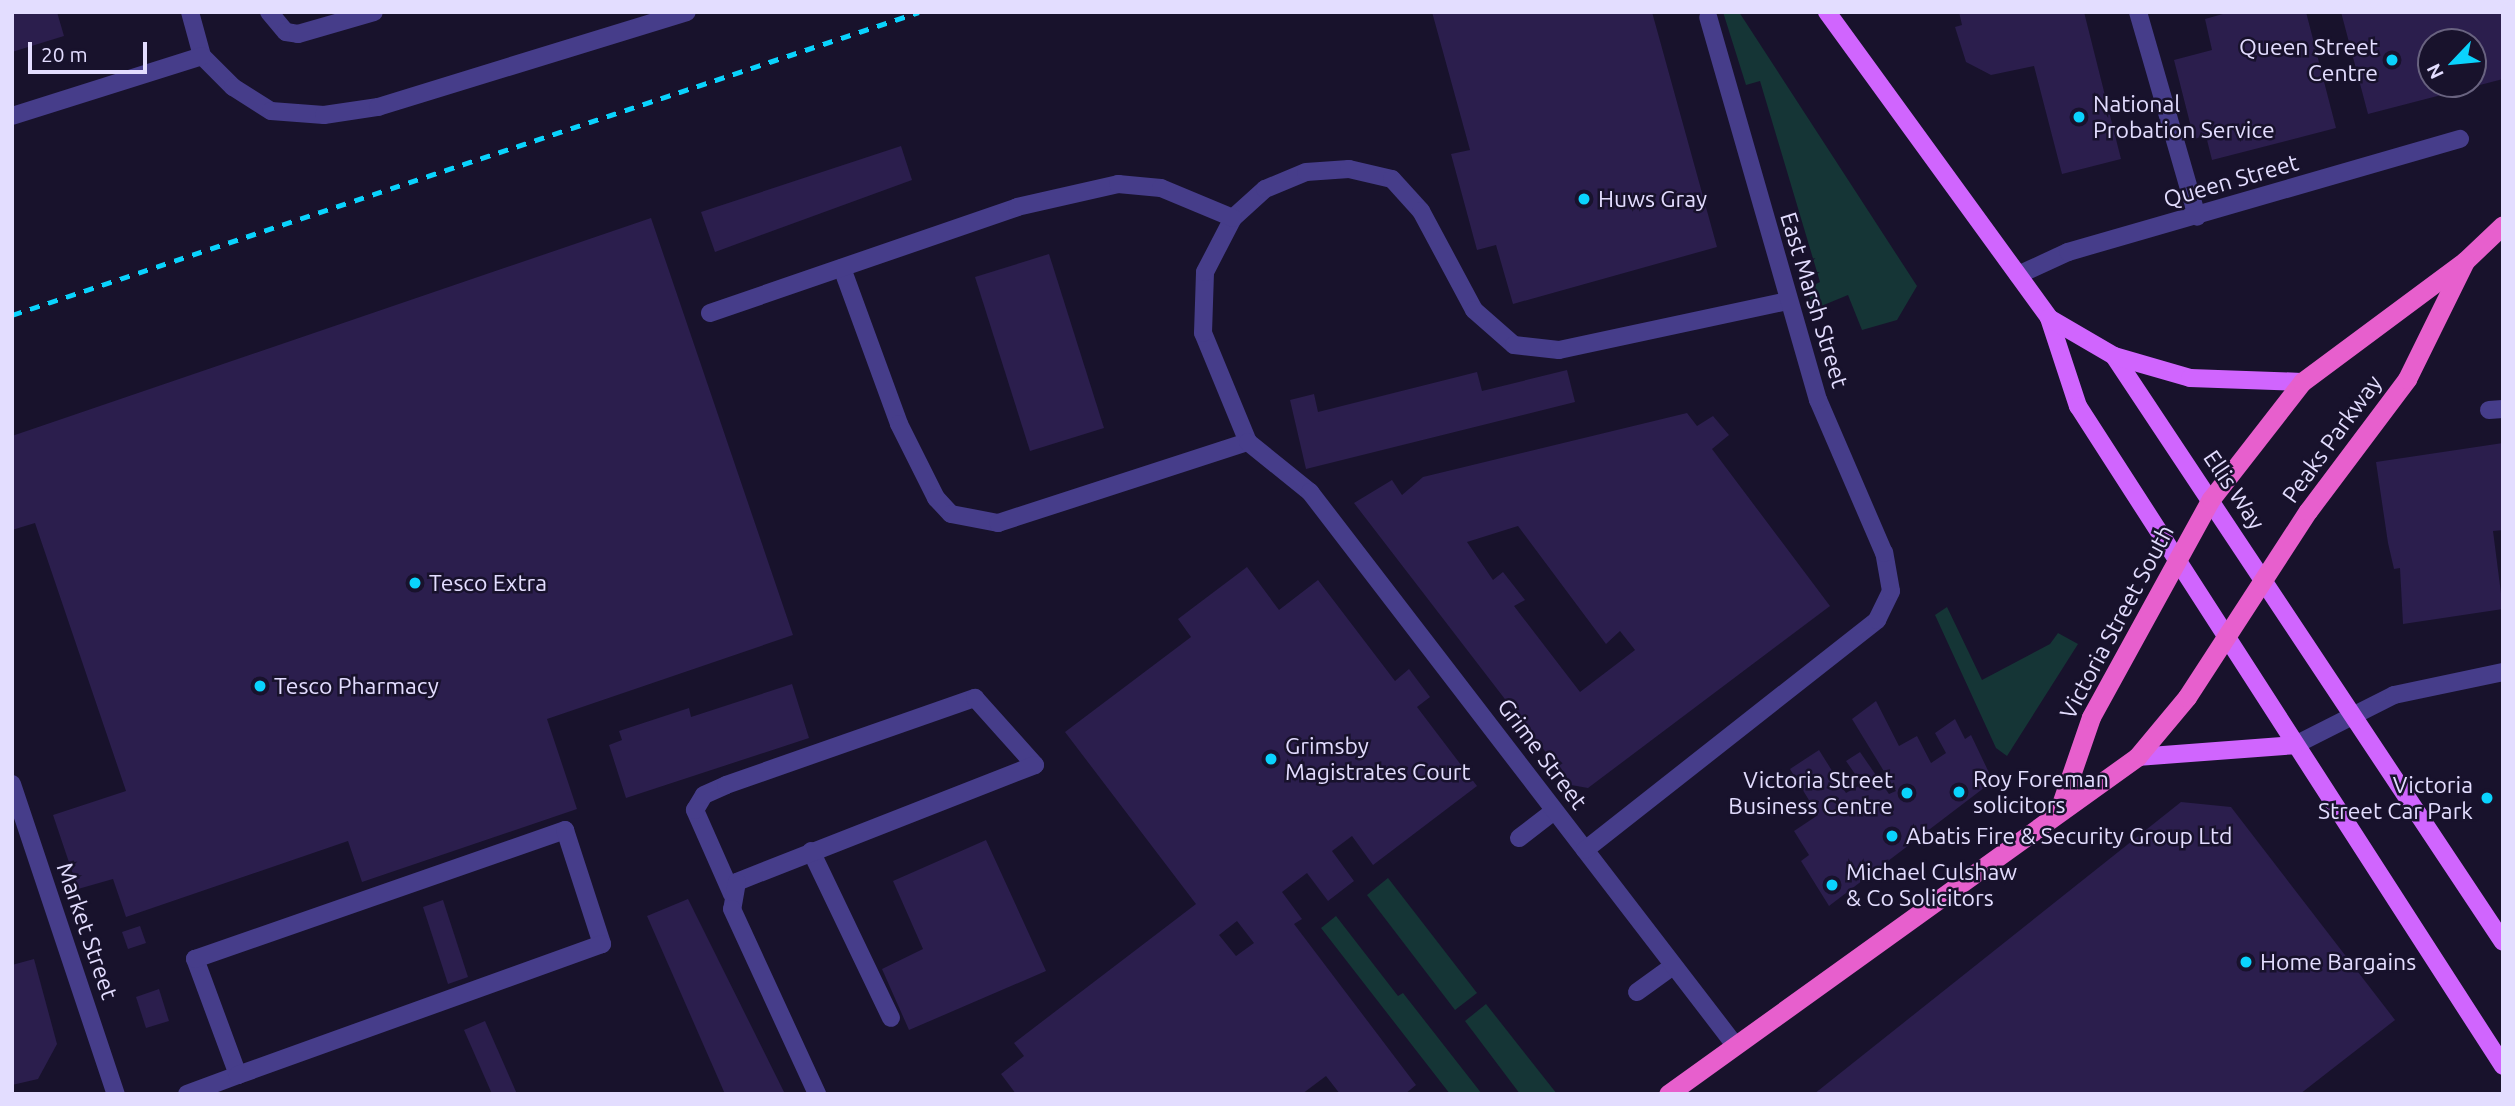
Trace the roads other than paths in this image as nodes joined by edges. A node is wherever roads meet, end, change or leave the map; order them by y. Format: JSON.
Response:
{"nodes":[{"id":1,"x":190,"y":12,"type":"edge"},
{"id":2,"x":269,"y":12,"type":"edge"},
{"id":3,"x":374,"y":12,"type":"edge"},
{"id":4,"x":687,"y":12,"type":"edge"},
{"id":5,"x":1827,"y":12,"type":"edge"},
{"id":6,"x":2138,"y":12,"type":"edge"},
{"id":7,"x":1707,"y":16,"type":"dead end"},
{"id":8,"x":202,"y":56,"type":"junction"},
{"id":9,"x":12,"y":116,"type":"edge"},
{"id":10,"x":2460,"y":139,"type":"dead end"},
{"id":11,"x":2197,"y":217,"type":"junction"},
{"id":12,"x":1233,"y":218,"type":"junction"},
{"id":13,"x":2503,"y":225,"type":"edge"},
{"id":14,"x":2465,"y":261,"type":"junction"},
{"id":15,"x":842,"y":268,"type":"junction"},
{"id":16,"x":2018,"y":275,"type":"junction"},
{"id":17,"x":1788,"y":301,"type":"junction"},
{"id":18,"x":710,"y":313,"type":"dead end"},
{"id":19,"x":2049,"y":318,"type":"junction"},
{"id":20,"x":2114,"y":356,"type":"junction"},
{"id":21,"x":2302,"y":382,"type":"junction"},
{"id":22,"x":1248,"y":442,"type":"junction"},
{"id":23,"x":2211,"y":499,"type":"junction"},
{"id":24,"x":2175,"y":559,"type":"junction"},
{"id":25,"x":2265,"y":581,"type":"junction"},
{"id":26,"x":2226,"y":639,"type":"junction"},
{"id":27,"x":2503,"y":671,"type":"edge"},
{"id":28,"x":2355,"y":714,"type":"junction"},
{"id":29,"x":2295,"y":745,"type":"junction"},
{"id":30,"x":2137,"y":757,"type":"junction"},
{"id":31,"x":12,"y":784,"type":"edge"},
{"id":32,"x":2059,"y":810,"type":"junction"},
{"id":33,"x":1554,"y":811,"type":"junction"},
{"id":34,"x":1519,"y":838,"type":"dead end"},
{"id":35,"x":1585,"y":850,"type":"junction"},
{"id":36,"x":811,"y":851,"type":"junction"},
{"id":37,"x":732,"y":894,"type":"junction"},
{"id":38,"x":2503,"y":942,"type":"edge"},
{"id":39,"x":1673,"y":966,"type":"junction"},
{"id":40,"x":1637,"y":992,"type":"dead end"},
{"id":41,"x":891,"y":1018,"type":"dead end"},
{"id":42,"x":1735,"y":1045,"type":"junction"},
{"id":43,"x":2503,"y":1066,"type":"edge"},
{"id":44,"x":238,"y":1075,"type":"junction"},
{"id":45,"x":116,"y":1094,"type":"edge"},
{"id":46,"x":187,"y":1094,"type":"edge"},
{"id":47,"x":817,"y":1094,"type":"edge"},
{"id":48,"x":1668,"y":1094,"type":"edge"}],
"edges":[{"from":1,"to":8,"type":"street"},
{"from":2,"to":3,"type":"street"},
{"from":4,"to":8,"type":"street"},
{"from":5,"to":16,"type":"main road","name":"Ellis Way"},
{"from":6,"to":11,"type":"street"},
{"from":7,"to":17,"type":"street","name":"East Marsh Street"},
{"from":8,"to":9,"type":"street"},
{"from":10,"to":11,"type":"street","name":"Queen Street"},
{"from":11,"to":16,"type":"street","name":"Queen Street"},
{"from":12,"to":15,"type":"street"},
{"from":12,"to":17,"type":"street"},
{"from":12,"to":22,"type":"street"},
{"from":13,"to":14,"type":"highway","name":"Peaks Parkway"},
{"from":14,"to":21,"type":"highway","name":"Peaks Parkway"},
{"from":14,"to":25,"type":"highway","name":"Peaks Parkway"},
{"from":15,"to":18,"type":"street"},
{"from":15,"to":22,"type":"street"},
{"from":16,"to":19,"type":"main road","name":"Ellis Way"},
{"from":17,"to":35,"type":"street","name":"East Marsh Street"},
{"from":19,"to":20,"type":"main road","name":"Ellis Way"},
{"from":19,"to":24,"type":"main road","name":"Ellis Way"},
{"from":20,"to":21,"type":"main road"},
{"from":20,"to":23,"type":"main road","name":"Ellis Way"},
{"from":21,"to":23,"type":"highway","name":"Peaks Parkway"},
{"from":22,"to":33,"type":"street","name":"Grime Street"},
{"from":23,"to":24,"type":"highway","name":"Victoria Street South"},
{"from":23,"to":25,"type":"main road","name":"Ellis Way"},
{"from":24,"to":26,"type":"main road","name":"Ellis Way"},
{"from":24,"to":32,"type":"highway","name":"Victoria Street South"},
{"from":25,"to":26,"type":"highway","name":"Peaks Parkway"},
{"from":25,"to":28,"type":"main road","name":"Ellis Way"},
{"from":26,"to":29,"type":"main road","name":"Ellis Way"},
{"from":26,"to":30,"type":"highway"},
{"from":27,"to":28,"type":"street"},
{"from":28,"to":29,"type":"street"},
{"from":28,"to":38,"type":"main road","name":"Ellis Way"},
{"from":29,"to":30,"type":"main road"},
{"from":29,"to":43,"type":"main road","name":"Ellis Way"},
{"from":30,"to":32,"type":"highway"},
{"from":31,"to":45,"type":"street","name":"Market Street"},
{"from":32,"to":42,"type":"highway"},
{"from":33,"to":34,"type":"street"},
{"from":33,"to":35,"type":"street","name":"Grime Street"},
{"from":35,"to":39,"type":"street","name":"Grime Street"},
{"from":36,"to":37,"type":"street"},
{"from":36,"to":37,"type":"street"},
{"from":36,"to":41,"type":"street"},
{"from":37,"to":47,"type":"street"},
{"from":39,"to":40,"type":"street"},
{"from":39,"to":42,"type":"street","name":"Grime Street"},
{"from":42,"to":48,"type":"highway"},
{"from":44,"to":44,"type":"street"},
{"from":44,"to":46,"type":"street"}]}
